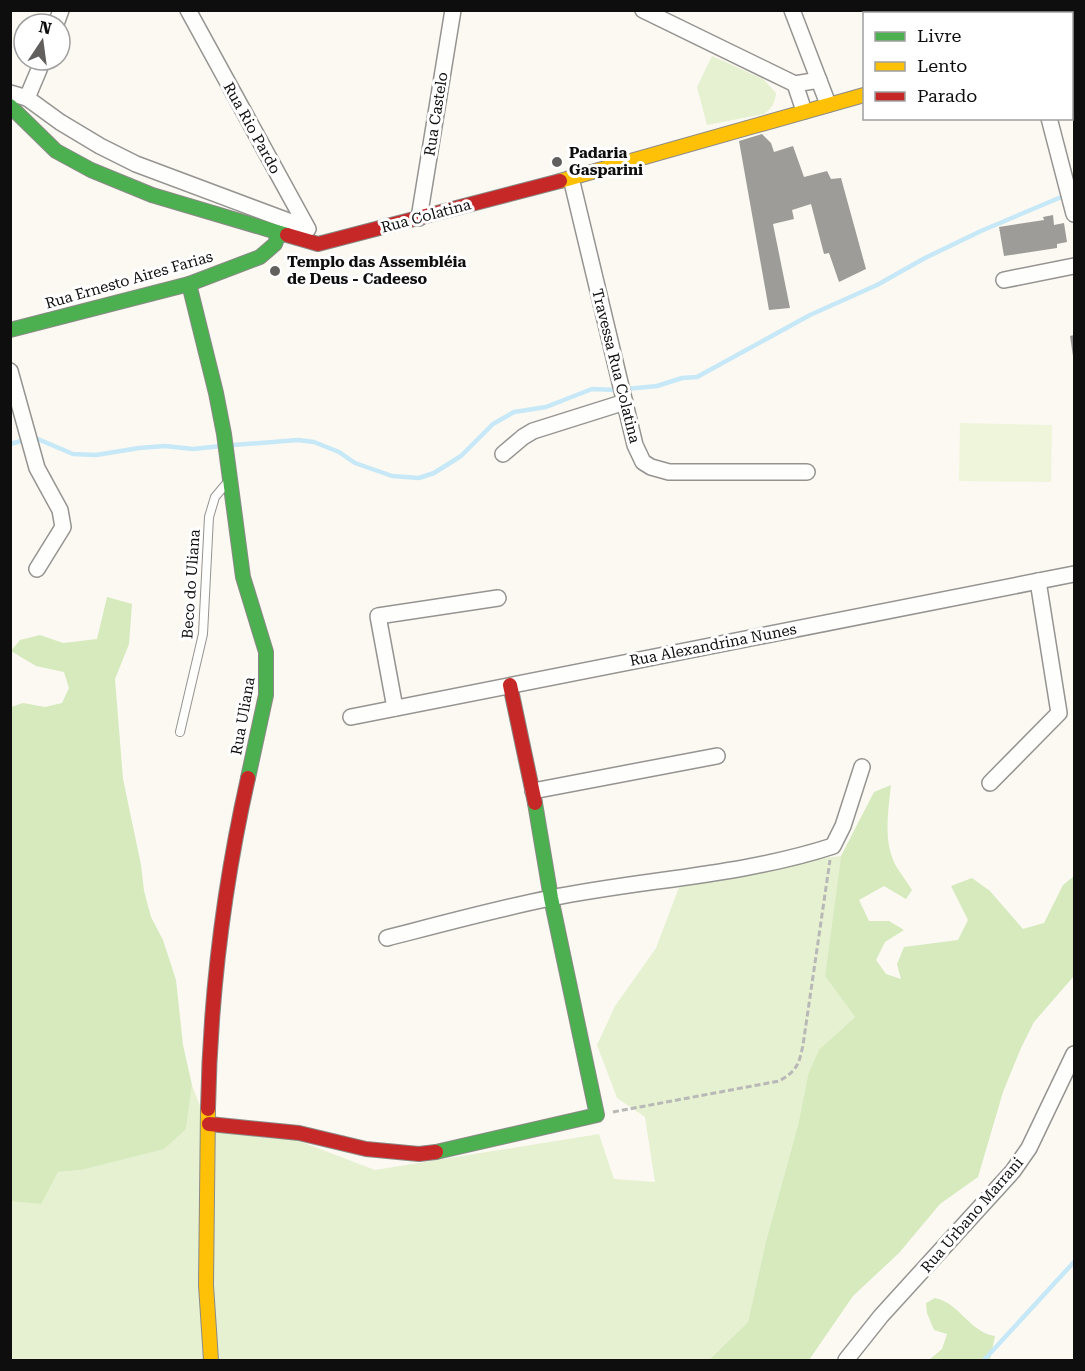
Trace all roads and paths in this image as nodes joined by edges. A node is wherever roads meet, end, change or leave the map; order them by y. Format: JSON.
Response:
{"nodes":[{"id":1,"x":188,"y":10,"type":"edge"},
{"id":2,"x":453,"y":10,"type":"edge"},
{"id":3,"x":643,"y":10,"type":"edge"},
{"id":4,"x":792,"y":10,"type":"edge"},
{"id":5,"x":38,"y":72,"type":"edge"},
{"id":6,"x":819,"y":80,"type":"junction"},
{"id":7,"x":795,"y":84,"type":"junction"},
{"id":8,"x":10,"y":93,"type":"edge"},
{"id":9,"x":863,"y":95,"type":"edge"},
{"id":10,"x":27,"y":98,"type":"junction"},
{"id":11,"x":828,"y":104,"type":"junction"},
{"id":12,"x":10,"y":106,"type":"edge"},
{"id":13,"x":804,"y":111,"type":"junction"},
{"id":14,"x":1049,"y":120,"type":"edge"},
{"id":15,"x":571,"y":178,"type":"junction"},
{"id":16,"x":1073,"y":209,"type":"edge"},
{"id":17,"x":419,"y":218,"type":"junction"},
{"id":18,"x":307,"y":228,"type":"junction"},
{"id":19,"x":279,"y":233,"type":"junction"},
{"id":20,"x":318,"y":244,"type":"junction"},
{"id":21,"x":1074,"y":266,"type":"edge"},
{"id":22,"x":1004,"y":280,"type":"dead end"},
{"id":23,"x":189,"y":284,"type":"junction"},
{"id":24,"x":10,"y":330,"type":"edge"},
{"id":25,"x":10,"y":371,"type":"edge"},
{"id":26,"x":622,"y":392,"type":"junction"},
{"id":27,"x":503,"y":454,"type":"dead end"},
{"id":28,"x":807,"y":472,"type":"dead end"},
{"id":29,"x":231,"y":478,"type":"junction"},
{"id":30,"x":38,"y":569,"type":"dead end"},
{"id":31,"x":1074,"y":573,"type":"edge"},
{"id":32,"x":1038,"y":580,"type":"junction"},
{"id":33,"x":498,"y":598,"type":"dead end"},
{"id":34,"x":510,"y":685,"type":"junction"},
{"id":35,"x":394,"y":708,"type":"junction"},
{"id":36,"x":1067,"y":712,"type":"edge"},
{"id":37,"x":351,"y":717,"type":"dead end"},
{"id":38,"x":180,"y":732,"type":"dead end"},
{"id":39,"x":717,"y":756,"type":"dead end"},
{"id":40,"x":862,"y":766,"type":"dead end"},
{"id":41,"x":990,"y":783,"type":"dead end"},
{"id":42,"x":533,"y":791,"type":"junction"},
{"id":43,"x":833,"y":846,"type":"junction"},
{"id":44,"x":551,"y":898,"type":"junction"},
{"id":45,"x":387,"y":938,"type":"dead end"},
{"id":46,"x":1074,"y":1054,"type":"edge"},
{"id":47,"x":597,"y":1115,"type":"junction"},
{"id":48,"x":209,"y":1124,"type":"junction"},
{"id":49,"x":211,"y":1360,"type":"edge"},
{"id":50,"x":846,"y":1360,"type":"edge"}],
"edges":[{"from":1,"to":18,"type":"street","name":"Rua Rio Pardo"},
{"from":2,"to":17,"type":"street","name":"Rua Castelo"},
{"from":3,"to":7,"type":"street"},
{"from":4,"to":6,"type":"street"},
{"from":5,"to":10,"type":"street"},
{"from":6,"to":7,"type":"street"},
{"from":6,"to":11,"type":"street"},
{"from":7,"to":13,"type":"street"},
{"from":8,"to":10,"type":"street"},
{"from":9,"to":11,"type":"street","name":"Rua Colatina"},
{"from":10,"to":18,"type":"street"},
{"from":11,"to":13,"type":"street","name":"Rua Colatina"},
{"from":12,"to":19,"type":"street"},
{"from":13,"to":15,"type":"street","name":"Rua Colatina"},
{"from":14,"to":16,"type":"street"},
{"from":15,"to":17,"type":"street","name":"Rua Colatina"},
{"from":15,"to":26,"type":"street","name":"Travessa Rua Colatina"},
{"from":17,"to":20,"type":"street","name":"Rua Colatina"},
{"from":18,"to":20,"type":"street","name":"Rua Rio Pardo"},
{"from":19,"to":20,"type":"street"},
{"from":19,"to":23,"type":"street","name":"Rua Ernesto Aires Farias"},
{"from":21,"to":22,"type":"street"},
{"from":23,"to":24,"type":"street","name":"Rua Ernesto Aires Farias"},
{"from":23,"to":29,"type":"street","name":"Rua Uliana"},
{"from":25,"to":30,"type":"street"},
{"from":26,"to":27,"type":"street"},
{"from":26,"to":28,"type":"street","name":"Travessa Rua Colatina"},
{"from":29,"to":38,"type":"lane","name":"Beco do Uliana"},
{"from":29,"to":48,"type":"street","name":"Rua Uliana"},
{"from":31,"to":32,"type":"street","name":"Rua Alexandrina Nunes"},
{"from":32,"to":34,"type":"street","name":"Rua Alexandrina Nunes"},
{"from":32,"to":36,"type":"street"},
{"from":33,"to":35,"type":"street"},
{"from":34,"to":35,"type":"street","name":"Rua Alexandrina Nunes"},
{"from":34,"to":42,"type":"street"},
{"from":35,"to":37,"type":"street","name":"Rua Alexandrina Nunes"},
{"from":36,"to":41,"type":"street"},
{"from":39,"to":42,"type":"street"},
{"from":40,"to":43,"type":"street"},
{"from":42,"to":44,"type":"street"},
{"from":43,"to":44,"type":"street"},
{"from":43,"to":47,"type":"path"},
{"from":44,"to":45,"type":"street"},
{"from":44,"to":47,"type":"street"},
{"from":46,"to":50,"type":"street","name":"Rua Urbano Marrani"},
{"from":47,"to":48,"type":"street"},
{"from":48,"to":49,"type":"street","name":"Rua Uliana"}]}
